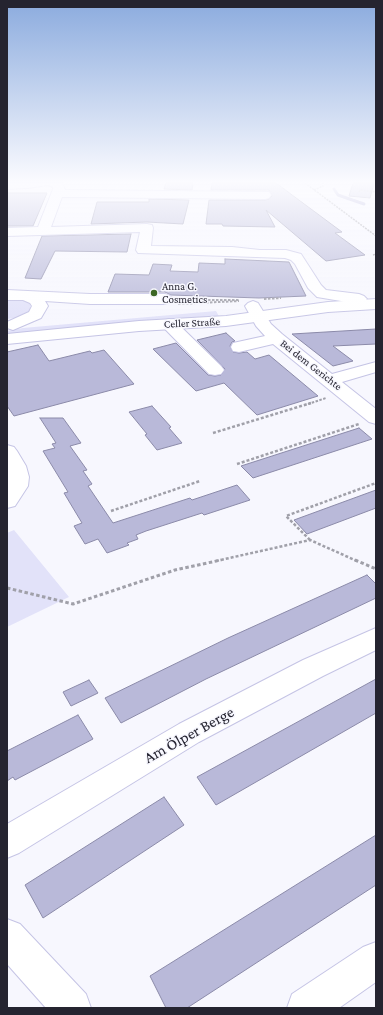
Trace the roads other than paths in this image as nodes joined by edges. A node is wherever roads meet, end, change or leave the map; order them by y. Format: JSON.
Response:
{"nodes":[{"id":1,"x":40,"y":230,"type":"edge"},
{"id":2,"x":147,"y":230,"type":"edge"},
{"id":3,"x":7,"y":232,"type":"edge"},
{"id":4,"x":7,"y":295,"type":"edge"},
{"id":5,"x":23,"y":295,"type":"junction"},
{"id":6,"x":376,"y":298,"type":"edge"},
{"id":7,"x":90,"y":299,"type":"junction"},
{"id":8,"x":165,"y":299,"type":"dead end"},
{"id":9,"x":359,"y":299,"type":"junction"},
{"id":10,"x":376,"y":304,"type":"edge"},
{"id":11,"x":256,"y":312,"type":"junction"},
{"id":12,"x":138,"y":314,"type":"junction"},
{"id":13,"x":169,"y":324,"type":"junction"},
{"id":14,"x":9,"y":330,"type":"edge"},
{"id":15,"x":276,"y":338,"type":"junction"},
{"id":16,"x":239,"y":347,"type":"dead end"},
{"id":17,"x":376,"y":367,"type":"edge"},
{"id":18,"x":215,"y":370,"type":"dead end"},
{"id":19,"x":330,"y":388,"type":"junction"},
{"id":20,"x":369,"y":420,"type":"edge"},
{"id":21,"x":7,"y":451,"type":"edge"},
{"id":22,"x":7,"y":501,"type":"edge"},
{"id":23,"x":376,"y":638,"type":"edge"},
{"id":24,"x":7,"y":842,"type":"edge"},
{"id":25,"x":7,"y":937,"type":"edge"},
{"id":26,"x":376,"y":960,"type":"edge"},
{"id":27,"x":72,"y":1008,"type":"edge"},
{"id":28,"x":306,"y":1008,"type":"edge"}],
"edges":[{"from":1,"to":3,"type":"street"},
{"from":2,"to":9,"type":"street"},
{"from":4,"to":5,"type":"street","name":"Celler Straße"},
{"from":5,"to":7,"type":"street","name":"Celler Straße"},
{"from":5,"to":14,"type":"street"},
{"from":6,"to":9,"type":"street","name":"Celler Straße"},
{"from":7,"to":8,"type":"street","name":"Celler Straße"},
{"from":7,"to":12,"type":"street","name":"Celler Straße"},
{"from":9,"to":11,"type":"street","name":"Celler Straße"},
{"from":10,"to":11,"type":"street","name":"Celler Straße"},
{"from":11,"to":12,"type":"street","name":"Celler Straße"},
{"from":11,"to":13,"type":"street","name":"Celler Straße"},
{"from":11,"to":15,"type":"street","name":"Bei dem Gerichte"},
{"from":12,"to":14,"type":"street","name":"Celler Straße"},
{"from":13,"to":14,"type":"street","name":"Celler Straße"},
{"from":13,"to":18,"type":"street"},
{"from":15,"to":16,"type":"street"},
{"from":15,"to":19,"type":"street","name":"Bei dem Gerichte"},
{"from":17,"to":19,"type":"street"},
{"from":19,"to":20,"type":"street","name":"Bei dem Gerichte"},
{"from":21,"to":22,"type":"street"},
{"from":23,"to":24,"type":"street","name":"Am Ölper Berge"},
{"from":25,"to":27,"type":"street"},
{"from":26,"to":28,"type":"street"}]}
